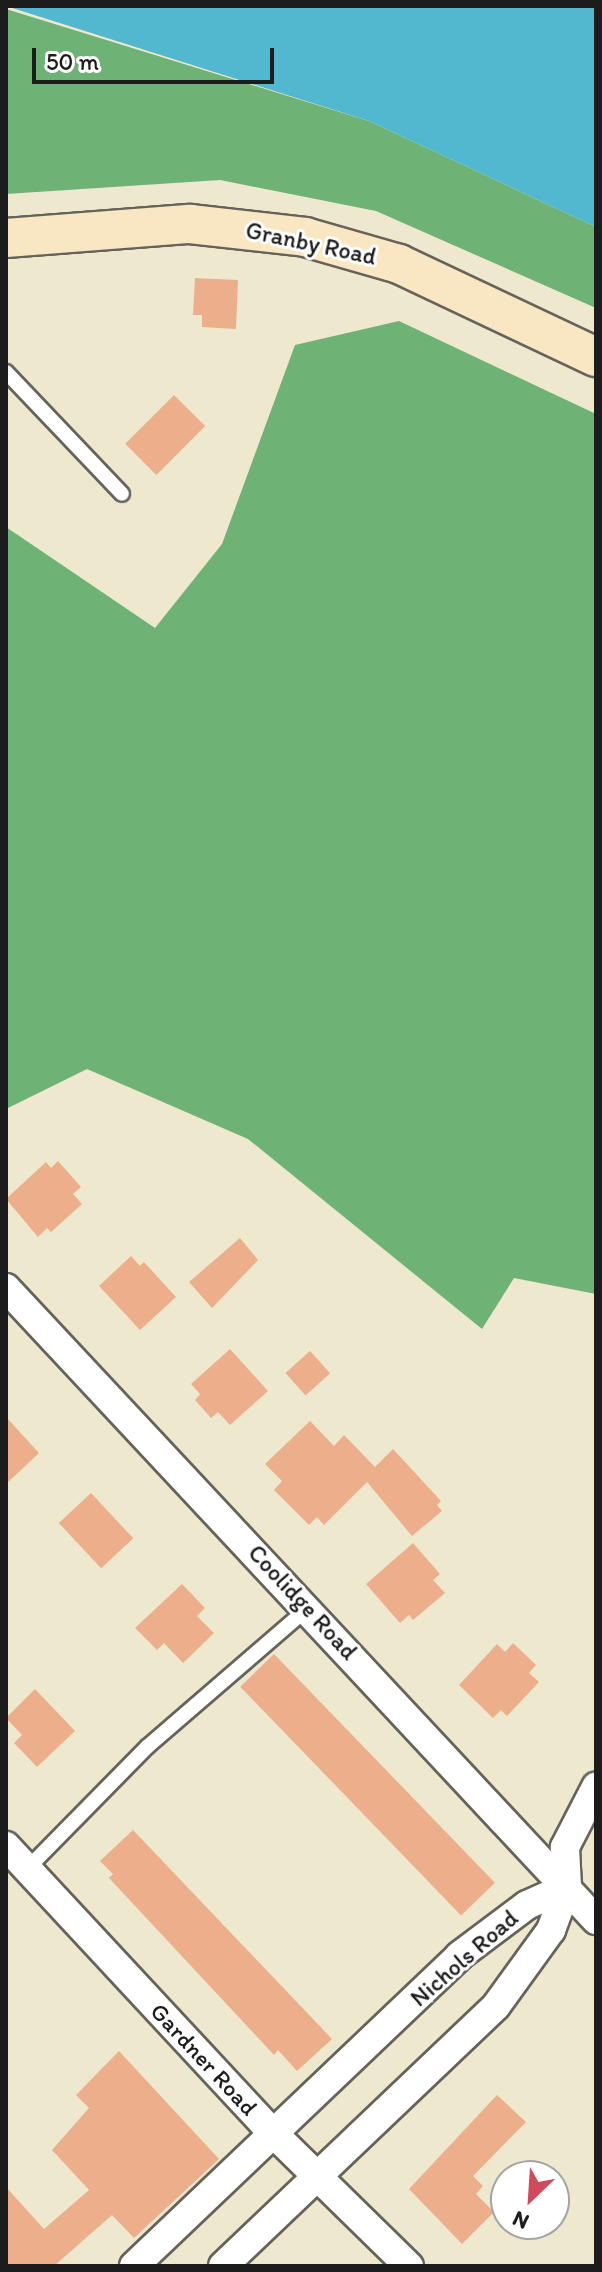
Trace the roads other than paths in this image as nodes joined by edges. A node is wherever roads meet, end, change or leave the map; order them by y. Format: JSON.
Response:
{"nodes":[{"id":1,"x":6,"y":238,"type":"edge"},
{"id":2,"x":596,"y":357,"type":"edge"},
{"id":3,"x":6,"y":372,"type":"edge"},
{"id":4,"x":122,"y":494,"type":"dead end"},
{"id":5,"x":6,"y":1288,"type":"edge"},
{"id":6,"x":308,"y":1608,"type":"junction"},
{"id":7,"x":596,"y":1787,"type":"edge"},
{"id":8,"x":6,"y":1846,"type":"edge"},
{"id":9,"x":27,"y":1869,"type":"junction"},
{"id":10,"x":567,"y":1887,"type":"junction"},
{"id":11,"x":596,"y":1920,"type":"edge"},
{"id":12,"x":274,"y":2134,"type":"junction"},
{"id":13,"x":320,"y":2173,"type":"junction"},
{"id":14,"x":134,"y":2266,"type":"edge"},
{"id":15,"x":223,"y":2266,"type":"edge"},
{"id":16,"x":409,"y":2266,"type":"edge"}],
"edges":[{"from":1,"to":2,"type":"main road","name":"Granby Road"},
{"from":3,"to":4,"type":"lane"},
{"from":5,"to":6,"type":"street","name":"Coolidge Road"},
{"from":6,"to":9,"type":"lane"},
{"from":6,"to":10,"type":"street","name":"Coolidge Road"},
{"from":7,"to":10,"type":"street"},
{"from":8,"to":9,"type":"street","name":"Gardner Road"},
{"from":9,"to":12,"type":"street","name":"Gardner Road"},
{"from":10,"to":11,"type":"street","name":"Coolidge Road"},
{"from":10,"to":12,"type":"street","name":"Nichols Road"},
{"from":10,"to":13,"type":"street","name":"Nichols Road"},
{"from":12,"to":13,"type":"street","name":"Gardner Road"},
{"from":12,"to":14,"type":"street","name":"Nichols Road"},
{"from":13,"to":15,"type":"street","name":"Nichols Road"},
{"from":13,"to":16,"type":"street","name":"Gardner Road"}]}
